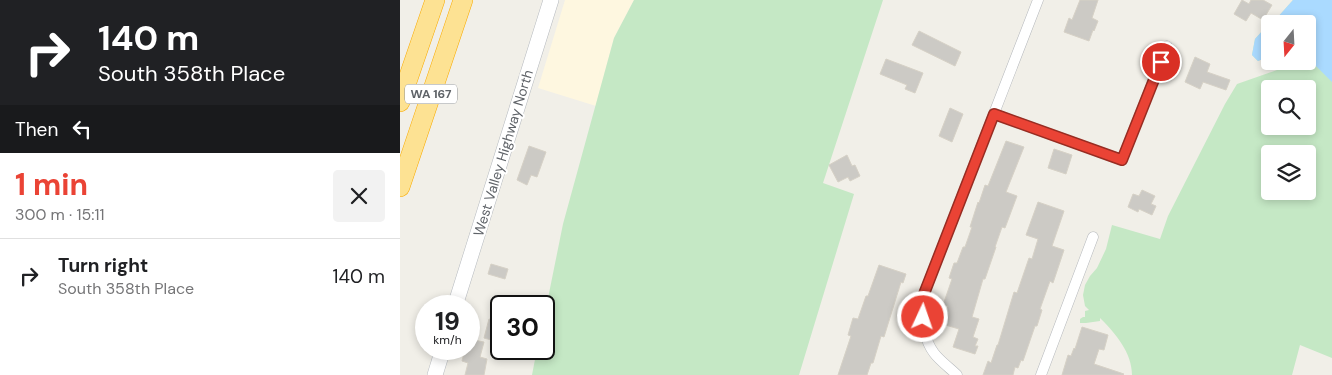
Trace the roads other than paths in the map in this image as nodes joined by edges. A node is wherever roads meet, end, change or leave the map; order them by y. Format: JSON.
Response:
{"nodes":[{"id":1,"x":435,"y":0,"type":"edge"},
{"id":2,"x":463,"y":0,"type":"edge"},
{"id":3,"x":551,"y":0,"type":"edge"},
{"id":4,"x":1038,"y":0,"type":"edge"},
{"id":5,"x":1167,"y":46,"type":"dead end"},
{"id":6,"x":400,"y":102,"type":"edge"},
{"id":7,"x":994,"y":114,"type":"junction"},
{"id":8,"x":400,"y":187,"type":"edge"},
{"id":9,"x":1093,"y":237,"type":"dead end"},
{"id":10,"x":458,"y":295,"type":"edge"},
{"id":11,"x":440,"y":360,"type":"edge"},
{"id":12,"x":435,"y":375,"type":"edge"},
{"id":13,"x":957,"y":375,"type":"edge"},
{"id":14,"x":1041,"y":375,"type":"edge"}],
"edges":[{"from":1,"to":6,"type":"highway","number":"WA 167"},
{"from":2,"to":8,"type":"highway","number":"WA 167"},
{"from":3,"to":10,"type":"main road","name":"West Valley Highway North"},
{"from":4,"to":7,"type":"street"},
{"from":5,"to":7,"type":"street"},
{"from":7,"to":13,"type":"street"},
{"from":9,"to":14,"type":"street"},
{"from":11,"to":12,"type":"main road"}]}
